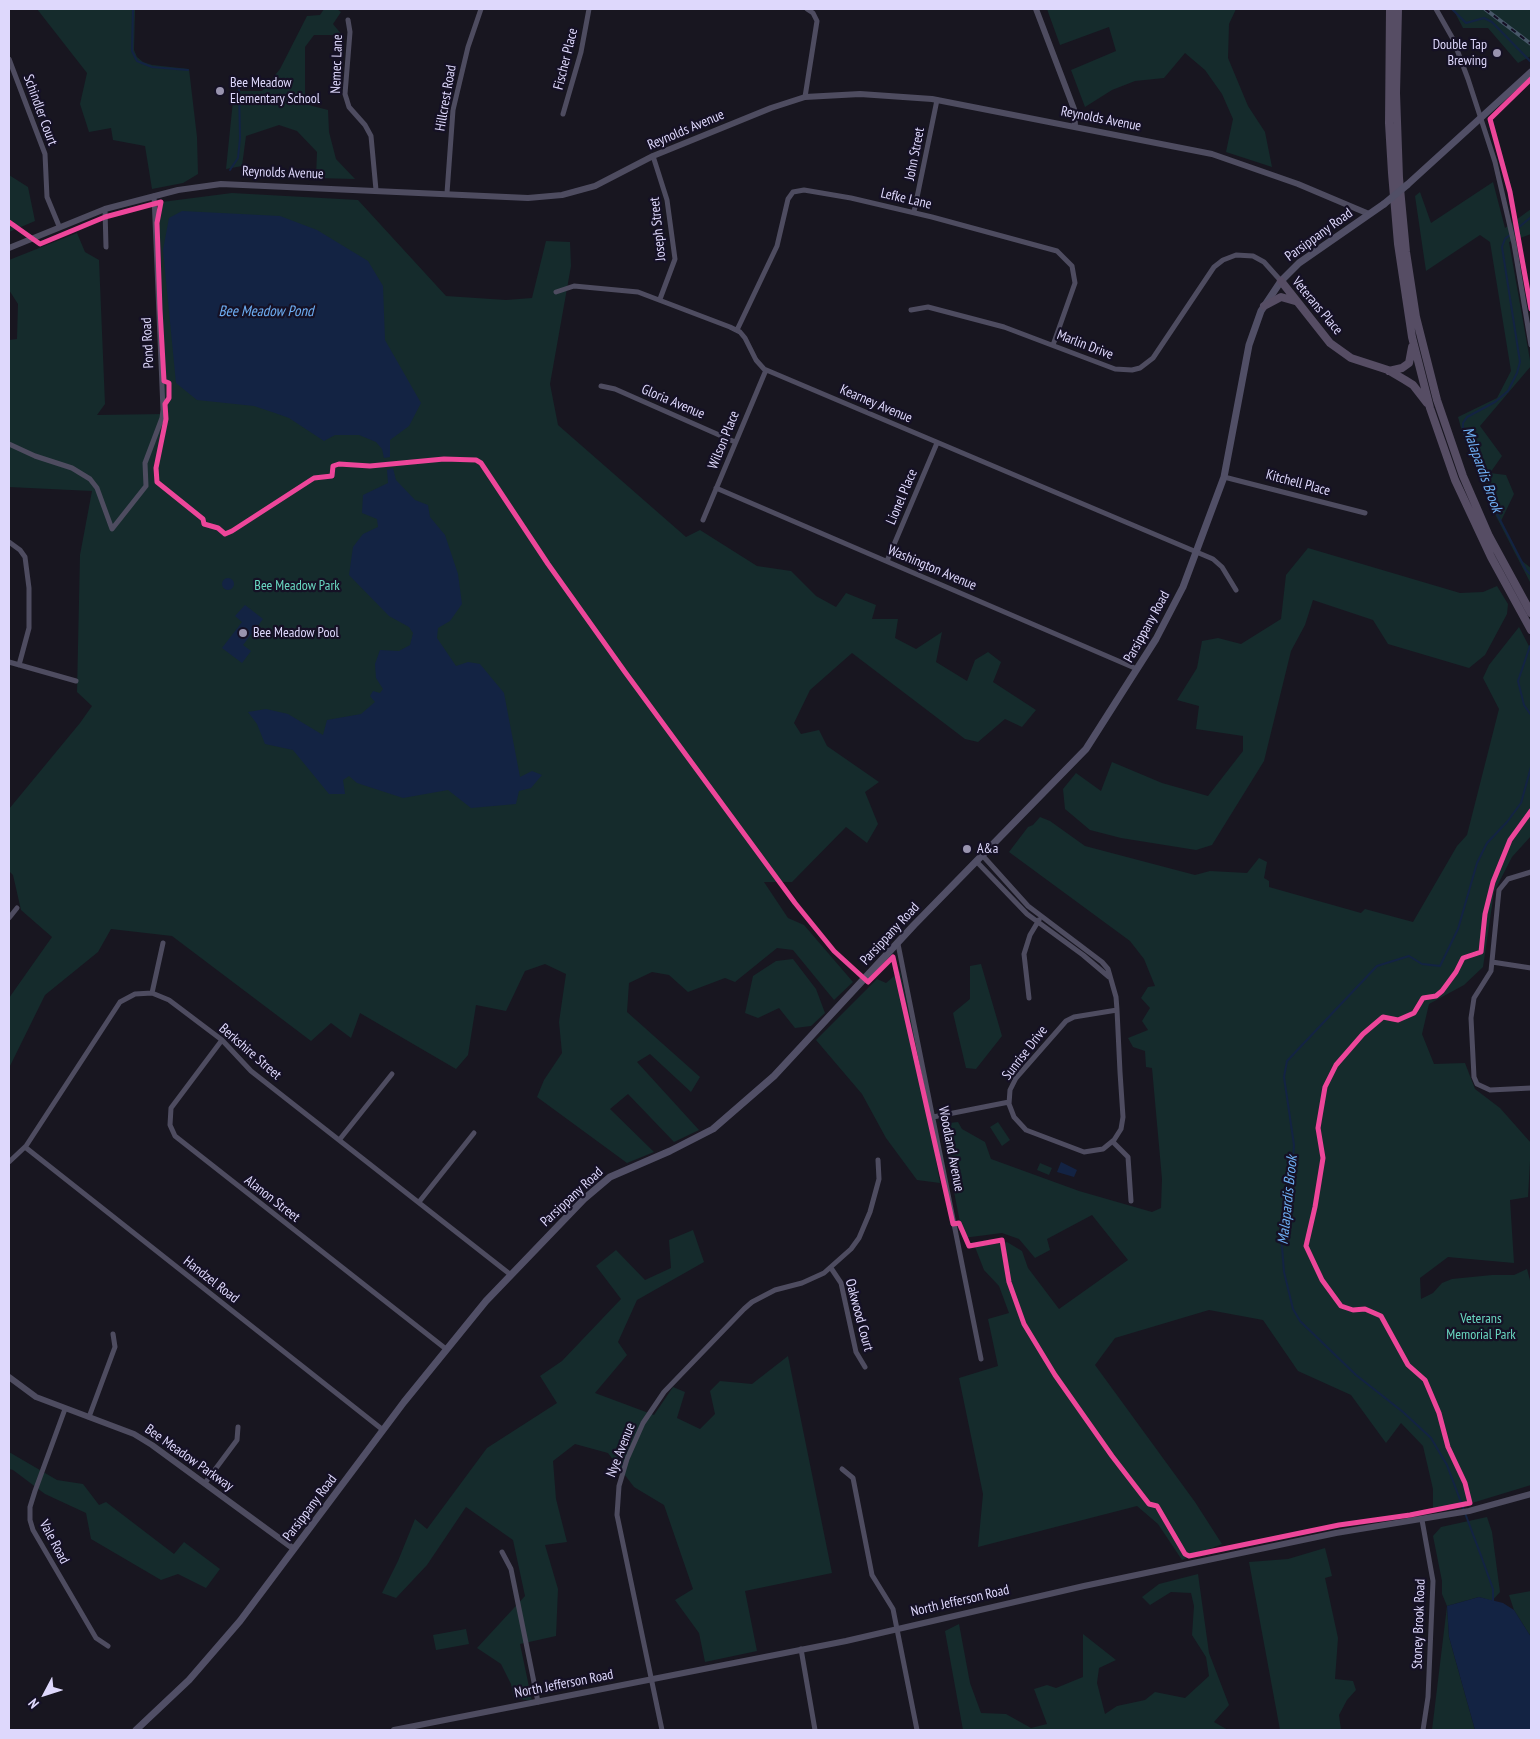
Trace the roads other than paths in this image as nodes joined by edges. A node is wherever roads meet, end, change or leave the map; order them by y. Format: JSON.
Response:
{"nodes":[{"id":1,"x":481,"y":9,"type":"edge"},
{"id":2,"x":589,"y":9,"type":"edge"},
{"id":3,"x":807,"y":9,"type":"edge"},
{"id":4,"x":1036,"y":9,"type":"edge"},
{"id":5,"x":1390,"y":9,"type":"edge"},
{"id":6,"x":1398,"y":9,"type":"edge"},
{"id":7,"x":1436,"y":9,"type":"edge"},
{"id":8,"x":348,"y":20,"type":"dead end"},
{"id":9,"x":9,"y":59,"type":"edge"},
{"id":10,"x":1529,"y":73,"type":"edge"},
{"id":11,"x":805,"y":97,"type":"junction"},
{"id":12,"x":937,"y":100,"type":"junction"},
{"id":13,"x":563,"y":114,"type":"dead end"},
{"id":14,"x":1481,"y":117,"type":"junction"},
{"id":15,"x":1075,"y":126,"type":"junction"},
{"id":16,"x":653,"y":156,"type":"junction"},
{"id":17,"x":376,"y":190,"type":"junction"},
{"id":18,"x":448,"y":193,"type":"junction"},
{"id":19,"x":154,"y":196,"type":"junction"},
{"id":20,"x":105,"y":208,"type":"junction"},
{"id":21,"x":914,"y":212,"type":"junction"},
{"id":22,"x":1369,"y":214,"type":"junction"},
{"id":23,"x":59,"y":226,"type":"junction"},
{"id":24,"x":106,"y":246,"type":"dead end"},
{"id":25,"x":9,"y":248,"type":"edge"},
{"id":26,"x":1281,"y":281,"type":"junction"},
{"id":27,"x":556,"y":292,"type":"dead end"},
{"id":28,"x":660,"y":299,"type":"junction"},
{"id":29,"x":1296,"y":301,"type":"junction"},
{"id":30,"x":1264,"y":306,"type":"junction"},
{"id":31,"x":911,"y":310,"type":"dead end"},
{"id":32,"x":737,"y":330,"type":"junction"},
{"id":33,"x":1412,"y":337,"type":"junction"},
{"id":34,"x":1053,"y":345,"type":"junction"},
{"id":35,"x":1531,"y":345,"type":"edge"},
{"id":36,"x":766,"y":370,"type":"junction"},
{"id":37,"x":1389,"y":371,"type":"junction"},
{"id":38,"x":601,"y":386,"type":"dead end"},
{"id":39,"x":1430,"y":408,"type":"junction"},
{"id":40,"x":735,"y":442,"type":"junction"},
{"id":41,"x":937,"y":442,"type":"junction"},
{"id":42,"x":9,"y":444,"type":"edge"},
{"id":43,"x":1224,"y":476,"type":"junction"},
{"id":44,"x":716,"y":488,"type":"junction"},
{"id":45,"x":1365,"y":513,"type":"dead end"},
{"id":46,"x":703,"y":520,"type":"dead end"},
{"id":47,"x":9,"y":542,"type":"edge"},
{"id":48,"x":1196,"y":553,"type":"junction"},
{"id":49,"x":888,"y":561,"type":"junction"},
{"id":50,"x":1236,"y":590,"type":"dead end"},
{"id":51,"x":1531,"y":612,"type":"edge"},
{"id":52,"x":1531,"y":630,"type":"edge"},
{"id":53,"x":9,"y":662,"type":"edge"},
{"id":54,"x":19,"y":665,"type":"junction"},
{"id":55,"x":1137,"y":670,"type":"junction"},
{"id":56,"x":76,"y":681,"type":"dead end"},
{"id":57,"x":983,"y":856,"type":"junction"},
{"id":58,"x":977,"y":862,"type":"junction"},
{"id":59,"x":1531,"y":872,"type":"edge"},
{"id":60,"x":17,"y":908,"type":"dead end"},
{"id":61,"x":1042,"y":916,"type":"junction"},
{"id":62,"x":9,"y":918,"type":"edge"},
{"id":63,"x":1038,"y":922,"type":"junction"},
{"id":64,"x":162,"y":943,"type":"dead end"},
{"id":65,"x":898,"y":944,"type":"junction"},
{"id":66,"x":1087,"y":949,"type":"junction"},
{"id":67,"x":1083,"y":954,"type":"junction"},
{"id":68,"x":1492,"y":962,"type":"junction"},
{"id":69,"x":1531,"y":968,"type":"edge"},
{"id":70,"x":1110,"y":977,"type":"junction"},
{"id":71,"x":152,"y":993,"type":"junction"},
{"id":72,"x":1029,"y":998,"type":"dead end"},
{"id":73,"x":1117,"y":1010,"type":"junction"},
{"id":74,"x":222,"y":1040,"type":"junction"},
{"id":75,"x":392,"y":1074,"type":"dead end"},
{"id":76,"x":1531,"y":1088,"type":"edge"},
{"id":77,"x":1009,"y":1102,"type":"junction"},
{"id":78,"x":934,"y":1117,"type":"junction"},
{"id":79,"x":474,"y":1133,"type":"dead end"},
{"id":80,"x":340,"y":1139,"type":"junction"},
{"id":81,"x":1113,"y":1142,"type":"junction"},
{"id":82,"x":25,"y":1147,"type":"junction"},
{"id":83,"x":878,"y":1160,"type":"dead end"},
{"id":84,"x":9,"y":1162,"type":"edge"},
{"id":85,"x":1131,"y":1201,"type":"dead end"},
{"id":86,"x":419,"y":1202,"type":"junction"},
{"id":87,"x":831,"y":1268,"type":"junction"},
{"id":88,"x":511,"y":1274,"type":"junction"},
{"id":89,"x":113,"y":1334,"type":"dead end"},
{"id":90,"x":446,"y":1349,"type":"junction"},
{"id":91,"x":981,"y":1358,"type":"dead end"},
{"id":92,"x":865,"y":1367,"type":"dead end"},
{"id":93,"x":9,"y":1377,"type":"edge"},
{"id":94,"x":65,"y":1409,"type":"junction"},
{"id":95,"x":88,"y":1417,"type":"junction"},
{"id":96,"x":238,"y":1427,"type":"dead end"},
{"id":97,"x":384,"y":1430,"type":"junction"},
{"id":98,"x":842,"y":1469,"type":"dead end"},
{"id":99,"x":205,"y":1483,"type":"junction"},
{"id":100,"x":1531,"y":1494,"type":"edge"},
{"id":101,"x":1422,"y":1520,"type":"junction"},
{"id":102,"x":294,"y":1549,"type":"junction"},
{"id":103,"x":502,"y":1552,"type":"dead end"},
{"id":104,"x":898,"y":1628,"type":"junction"},
{"id":105,"x":108,"y":1646,"type":"dead end"},
{"id":106,"x":801,"y":1650,"type":"junction"},
{"id":107,"x":650,"y":1680,"type":"junction"},
{"id":108,"x":538,"y":1702,"type":"junction"},
{"id":109,"x":136,"y":1730,"type":"edge"},
{"id":110,"x":394,"y":1730,"type":"edge"},
{"id":111,"x":662,"y":1730,"type":"edge"},
{"id":112,"x":816,"y":1730,"type":"edge"},
{"id":113,"x":917,"y":1730,"type":"edge"},
{"id":114,"x":1423,"y":1730,"type":"edge"}],
"edges":[{"from":1,"to":18,"type":"street","name":"Hillcrest Road"},
{"from":2,"to":13,"type":"street","name":"Fischer Place"},
{"from":3,"to":11,"type":"street"},
{"from":4,"to":15,"type":"street"},
{"from":5,"to":33,"type":"main road"},
{"from":6,"to":51,"type":"main road"},
{"from":7,"to":14,"type":"street"},
{"from":8,"to":17,"type":"street","name":"Nemec Lane"},
{"from":9,"to":23,"type":"street","name":"Schindler Court"},
{"from":10,"to":14,"type":"main road","name":"Parsippany Road"},
{"from":11,"to":12,"type":"street","name":"Reynolds Avenue"},
{"from":11,"to":16,"type":"street","name":"Reynolds Avenue"},
{"from":12,"to":15,"type":"street","name":"Reynolds Avenue"},
{"from":12,"to":21,"type":"street","name":"John Street"},
{"from":14,"to":22,"type":"main road","name":"Parsippany Road","bridge":true},
{"from":14,"to":35,"type":"street"},
{"from":15,"to":22,"type":"street","name":"Reynolds Avenue"},
{"from":16,"to":18,"type":"street","name":"Reynolds Avenue"},
{"from":16,"to":28,"type":"street","name":"Joseph Street"},
{"from":17,"to":18,"type":"street","name":"Reynolds Avenue"},
{"from":17,"to":19,"type":"street","name":"Reynolds Avenue"},
{"from":19,"to":20,"type":"street","name":"Reynolds Avenue"},
{"from":19,"to":42,"type":"street","name":"Pond Road"},
{"from":20,"to":23,"type":"street","name":"Reynolds Avenue"},
{"from":20,"to":24,"type":"street"},
{"from":21,"to":32,"type":"street","name":"Lefke Lane"},
{"from":21,"to":34,"type":"street","name":"Lefke Lane"},
{"from":22,"to":26,"type":"main road","name":"Parsippany Road"},
{"from":23,"to":25,"type":"street","name":"Reynolds Avenue"},
{"from":26,"to":29,"type":"main road","name":"Veterans Place"},
{"from":26,"to":30,"type":"main road","name":"Parsippany Road"},
{"from":26,"to":34,"type":"street","name":"Marlin Drive"},
{"from":27,"to":28,"type":"street"},
{"from":28,"to":32,"type":"street"},
{"from":29,"to":30,"type":"main road"},
{"from":29,"to":37,"type":"main road","name":"Veterans Place"},
{"from":30,"to":43,"type":"main road","name":"Parsippany Road"},
{"from":31,"to":34,"type":"street","name":"Marlin Drive"},
{"from":32,"to":36,"type":"street"},
{"from":33,"to":37,"type":"main road"},
{"from":33,"to":39,"type":"main road"},
{"from":36,"to":40,"type":"street","name":"Wilson Place"},
{"from":36,"to":41,"type":"street","name":"Kearney Avenue"},
{"from":37,"to":39,"type":"main road","name":"Veterans Place"},
{"from":38,"to":40,"type":"street","name":"Gloria Avenue"},
{"from":39,"to":52,"type":"main road"},
{"from":40,"to":44,"type":"street","name":"Wilson Place"},
{"from":41,"to":48,"type":"street","name":"Kearney Avenue"},
{"from":41,"to":49,"type":"street","name":"Lionel Place"},
{"from":43,"to":45,"type":"street","name":"Kitchell Place"},
{"from":43,"to":48,"type":"main road","name":"Parsippany Road"},
{"from":44,"to":46,"type":"street","name":"Wilson Place"},
{"from":44,"to":49,"type":"street","name":"Washington Avenue"},
{"from":47,"to":54,"type":"street"},
{"from":48,"to":50,"type":"street","name":"Kearney Avenue"},
{"from":48,"to":55,"type":"main road","name":"Parsippany Road"},
{"from":49,"to":55,"type":"street","name":"Washington Avenue"},
{"from":53,"to":54,"type":"street"},
{"from":54,"to":56,"type":"street"},
{"from":55,"to":57,"type":"main road","name":"Parsippany Road"},
{"from":57,"to":58,"type":"main road","name":"Parsippany Road"},
{"from":57,"to":61,"type":"street"},
{"from":58,"to":63,"type":"street"},
{"from":58,"to":65,"type":"main road","name":"Parsippany Road"},
{"from":59,"to":68,"type":"street"},
{"from":60,"to":62,"type":"street"},
{"from":61,"to":63,"type":"street"},
{"from":61,"to":66,"type":"street"},
{"from":63,"to":67,"type":"street"},
{"from":63,"to":72,"type":"street"},
{"from":64,"to":71,"type":"street"},
{"from":65,"to":78,"type":"street","name":"Woodland Avenue"},
{"from":65,"to":88,"type":"main road","name":"Parsippany Road"},
{"from":66,"to":67,"type":"street"},
{"from":66,"to":70,"type":"street"},
{"from":67,"to":70,"type":"street"},
{"from":68,"to":69,"type":"street"},
{"from":68,"to":76,"type":"street"},
{"from":70,"to":73,"type":"street"},
{"from":71,"to":74,"type":"street","name":"Berkshire Street"},
{"from":71,"to":82,"type":"street"},
{"from":73,"to":77,"type":"street","name":"Sunrise Drive"},
{"from":73,"to":81,"type":"street"},
{"from":74,"to":80,"type":"street","name":"Berkshire Street"},
{"from":74,"to":90,"type":"street","name":"Alanon Street"},
{"from":75,"to":80,"type":"street"},
{"from":77,"to":78,"type":"street"},
{"from":77,"to":81,"type":"street","name":"Sunrise Drive"},
{"from":78,"to":91,"type":"street","name":"Woodland Avenue"},
{"from":79,"to":86,"type":"street"},
{"from":80,"to":86,"type":"street","name":"Berkshire Street"},
{"from":81,"to":85,"type":"street"},
{"from":82,"to":84,"type":"street"},
{"from":82,"to":97,"type":"street","name":"Handzel Road"},
{"from":83,"to":87,"type":"street","name":"Nye Avenue"},
{"from":86,"to":88,"type":"street","name":"Berkshire Street"},
{"from":87,"to":92,"type":"street","name":"Oakwood Court"},
{"from":87,"to":107,"type":"street","name":"Nye Avenue"},
{"from":88,"to":90,"type":"main road","name":"Parsippany Road"},
{"from":89,"to":95,"type":"street"},
{"from":90,"to":97,"type":"main road","name":"Parsippany Road"},
{"from":93,"to":94,"type":"street","name":"Bee Meadow Parkway"},
{"from":94,"to":95,"type":"street","name":"Bee Meadow Parkway"},
{"from":94,"to":105,"type":"street","name":"Vale Road"},
{"from":95,"to":99,"type":"street","name":"Bee Meadow Parkway"},
{"from":96,"to":99,"type":"street"},
{"from":97,"to":102,"type":"main road","name":"Parsippany Road"},
{"from":98,"to":104,"type":"street"},
{"from":99,"to":102,"type":"street","name":"Bee Meadow Parkway"},
{"from":100,"to":101,"type":"street","name":"North Jefferson Road"},
{"from":101,"to":104,"type":"street","name":"North Jefferson Road"},
{"from":101,"to":114,"type":"street","name":"Stoney Brook Road"},
{"from":102,"to":109,"type":"main road","name":"Parsippany Road"},
{"from":103,"to":108,"type":"street"},
{"from":104,"to":106,"type":"street","name":"North Jefferson Road"},
{"from":104,"to":113,"type":"street"},
{"from":106,"to":107,"type":"street","name":"North Jefferson Road"},
{"from":106,"to":112,"type":"street"},
{"from":107,"to":108,"type":"street","name":"North Jefferson Road"},
{"from":107,"to":111,"type":"street","name":"Nye Avenue"},
{"from":108,"to":110,"type":"street","name":"North Jefferson Road"}]}
